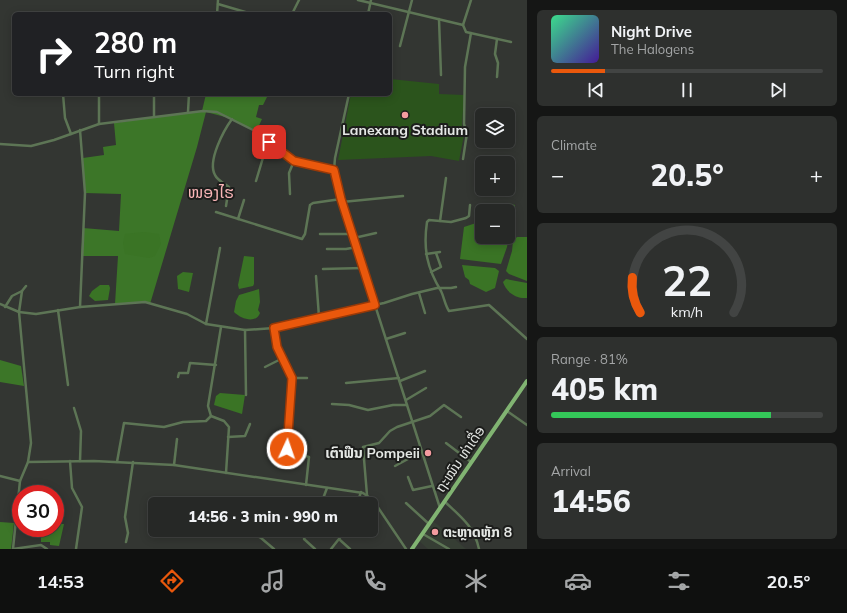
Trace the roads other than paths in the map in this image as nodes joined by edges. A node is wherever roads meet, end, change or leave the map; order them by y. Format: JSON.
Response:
{"nodes":[{"id":1,"x":218,"y":0,"type":"edge"},
{"id":2,"x":299,"y":0,"type":"edge"},
{"id":3,"x":358,"y":0,"type":"edge"},
{"id":4,"x":412,"y":0,"type":"edge"},
{"id":5,"x":471,"y":0,"type":"edge"},
{"id":6,"x":370,"y":2,"type":"edge"},
{"id":7,"x":218,"y":4,"type":"junction"},
{"id":8,"x":217,"y":12,"type":"edge"},
{"id":9,"x":245,"y":12,"type":"edge"},
{"id":10,"x":293,"y":12,"type":"edge"},
{"id":11,"x":368,"y":12,"type":"edge"},
{"id":12,"x":410,"y":12,"type":"junction"},
{"id":13,"x":440,"y":19,"type":"junction"},
{"id":14,"x":463,"y":25,"type":"junction"},
{"id":15,"x":470,"y":34,"type":"junction"},
{"id":16,"x":497,"y":39,"type":"junction"},
{"id":17,"x":511,"y":42,"type":"dead end"},
{"id":18,"x":400,"y":46,"type":"dead end"},
{"id":19,"x":441,"y":75,"type":"dead end"},
{"id":20,"x":497,"y":77,"type":"dead end"},
{"id":21,"x":63,"y":96,"type":"edge"},
{"id":22,"x":99,"y":96,"type":"edge"},
{"id":23,"x":154,"y":96,"type":"edge"},
{"id":24,"x":189,"y":96,"type":"edge"},
{"id":25,"x":349,"y":96,"type":"edge"},
{"id":26,"x":188,"y":112,"type":"junction"},
{"id":27,"x":154,"y":116,"type":"junction"},
{"id":28,"x":232,"y":119,"type":"junction"},
{"id":29,"x":99,"y":124,"type":"junction"},
{"id":30,"x":80,"y":130,"type":"junction"},
{"id":31,"x":71,"y":134,"type":"junction"},
{"id":32,"x":268,"y":141,"type":"junction"},
{"id":33,"x":0,"y":144,"type":"edge"},
{"id":34,"x":463,"y":159,"type":"dead end"},
{"id":35,"x":294,"y":161,"type":"junction"},
{"id":36,"x":334,"y":170,"type":"junction"},
{"id":37,"x":446,"y":178,"type":"dead end"},
{"id":38,"x":256,"y":181,"type":"dead end"},
{"id":39,"x":290,"y":194,"type":"dead end"},
{"id":40,"x":403,"y":196,"type":"dead end"},
{"id":41,"x":244,"y":200,"type":"dead end"},
{"id":42,"x":342,"y":201,"type":"junction"},
{"id":43,"x":470,"y":205,"type":"dead end"},
{"id":44,"x":226,"y":206,"type":"dead end"},
{"id":45,"x":216,"y":212,"type":"dead end"},
{"id":46,"x":238,"y":219,"type":"junction"},
{"id":47,"x":440,"y":221,"type":"junction"},
{"id":48,"x":376,"y":233,"type":"dead end"},
{"id":49,"x":320,"y":234,"type":"dead end"},
{"id":50,"x":352,"y":234,"type":"junction"},
{"id":51,"x":354,"y":238,"type":"junction"},
{"id":52,"x":357,"y":247,"type":"junction"},
{"id":53,"x":220,"y":248,"type":"dead end"},
{"id":54,"x":327,"y":249,"type":"dead end"},
{"id":55,"x":426,"y":254,"type":"junction"},
{"id":56,"x":363,"y":268,"type":"junction"},
{"id":57,"x":323,"y":269,"type":"dead end"},
{"id":58,"x":432,"y":272,"type":"junction"},
{"id":59,"x":316,"y":276,"type":"dead end"},
{"id":60,"x":26,"y":286,"type":"dead end"},
{"id":61,"x":456,"y":287,"type":"dead end"},
{"id":62,"x":438,"y":288,"type":"junction"},
{"id":63,"x":22,"y":291,"type":"junction"},
{"id":64,"x":419,"y":293,"type":"junction"},
{"id":65,"x":0,"y":304,"type":"edge"},
{"id":66,"x":375,"y":305,"type":"junction"},
{"id":67,"x":5,"y":307,"type":"junction"},
{"id":68,"x":80,"y":307,"type":"junction"},
{"id":69,"x":58,"y":310,"type":"junction"},
{"id":70,"x":19,"y":312,"type":"junction"},
{"id":71,"x":425,"y":313,"type":"dead end"},
{"id":72,"x":319,"y":317,"type":"junction"},
{"id":73,"x":206,"y":324,"type":"junction"},
{"id":74,"x":222,"y":327,"type":"junction"},
{"id":75,"x":274,"y":328,"type":"junction"},
{"id":76,"x":245,"y":330,"type":"junction"},
{"id":77,"x":405,"y":333,"type":"dead end"},
{"id":78,"x":386,"y":338,"type":"junction"},
{"id":79,"x":527,"y":339,"type":"edge"},
{"id":80,"x":282,"y":359,"type":"junction"},
{"id":81,"x":216,"y":365,"type":"junction"},
{"id":82,"x":265,"y":367,"type":"dead end"},
{"id":83,"x":425,"y":371,"type":"dead end"},
{"id":84,"x":178,"y":377,"type":"dead end"},
{"id":85,"x":292,"y":378,"type":"junction"},
{"id":86,"x":306,"y":378,"type":"dead end"},
{"id":87,"x":399,"y":380,"type":"junction"},
{"id":88,"x":527,"y":381,"type":"edge"},
{"id":89,"x":346,"y":383,"type":"dead end"},
{"id":90,"x":68,"y":385,"type":"dead end"},
{"id":91,"x":426,"y":388,"type":"dead end"},
{"id":92,"x":246,"y":395,"type":"dead end"},
{"id":93,"x":406,"y":400,"type":"junction"},
{"id":94,"x":332,"y":404,"type":"dead end"},
{"id":95,"x":407,"y":405,"type":"junction"},
{"id":96,"x":74,"y":408,"type":"dead end"},
{"id":97,"x":507,"y":411,"type":"junction"},
{"id":98,"x":211,"y":416,"type":"junction"},
{"id":99,"x":461,"y":417,"type":"dead end"},
{"id":100,"x":412,"y":422,"type":"junction"},
{"id":101,"x":250,"y":424,"type":"dead end"},
{"id":102,"x":527,"y":425,"type":"edge"},
{"id":103,"x":228,"y":437,"type":"junction"},
{"id":104,"x":177,"y":439,"type":"dead end"},
{"id":105,"x":446,"y":443,"type":"dead end"},
{"id":106,"x":363,"y":452,"type":"junction"},
{"id":107,"x":421,"y":452,"type":"junction"},
{"id":108,"x":328,"y":453,"type":"dead end"},
{"id":109,"x":70,"y":461,"type":"junction"},
{"id":110,"x":80,"y":461,"type":"junction"},
{"id":111,"x":28,"y":462,"type":"junction"},
{"id":112,"x":117,"y":462,"type":"junction"},
{"id":113,"x":133,"y":462,"type":"junction"},
{"id":114,"x":471,"y":462,"type":"junction"},
{"id":115,"x":174,"y":465,"type":"junction"},
{"id":116,"x":395,"y":466,"type":"dead end"},
{"id":117,"x":226,"y":473,"type":"junction"},
{"id":118,"x":0,"y":476,"type":"edge"},
{"id":119,"x":408,"y":477,"type":"dead end"},
{"id":120,"x":20,"y":481,"type":"junction"},
{"id":121,"x":306,"y":485,"type":"junction"},
{"id":122,"x":432,"y":486,"type":"junction"},
{"id":123,"x":327,"y":488,"type":"junction"},
{"id":124,"x":361,"y":492,"type":"junction"},
{"id":125,"x":367,"y":495,"type":"junction"},
{"id":126,"x":324,"y":497,"type":"edge"},
{"id":127,"x":359,"y":497,"type":"edge"},
{"id":128,"x":444,"y":501,"type":"junction"},
{"id":129,"x":406,"y":503,"type":"dead end"},
{"id":130,"x":440,"y":508,"type":"junction"},
{"id":131,"x":429,"y":524,"type":"junction"},
{"id":132,"x":422,"y":533,"type":"junction"},
{"id":133,"x":259,"y":537,"type":"edge"},
{"id":134,"x":305,"y":537,"type":"edge"},
{"id":135,"x":342,"y":537,"type":"edge"},
{"id":136,"x":340,"y":540,"type":"junction"},
{"id":137,"x":126,"y":542,"type":"dead end"},
{"id":138,"x":13,"y":549,"type":"edge"},
{"id":139,"x":47,"y":549,"type":"edge"},
{"id":140,"x":76,"y":549,"type":"edge"},
{"id":141,"x":274,"y":549,"type":"edge"},
{"id":142,"x":315,"y":549,"type":"edge"},
{"id":143,"x":331,"y":549,"type":"edge"},
{"id":144,"x":350,"y":549,"type":"edge"},
{"id":145,"x":406,"y":549,"type":"edge"},
{"id":146,"x":412,"y":549,"type":"edge"},
{"id":147,"x":448,"y":549,"type":"edge"},
{"id":148,"x":479,"y":549,"type":"edge"}],
"edges":[{"from":1,"to":7,"type":"street"},
{"from":2,"to":10,"type":"street"},
{"from":3,"to":6,"type":"street"},
{"from":4,"to":12,"type":"street"},
{"from":5,"to":14,"type":"street"},
{"from":6,"to":11,"type":"street"},
{"from":6,"to":12,"type":"street"},
{"from":7,"to":8,"type":"street"},
{"from":7,"to":9,"type":"street"},
{"from":12,"to":13,"type":"street"},
{"from":12,"to":18,"type":"street"},
{"from":13,"to":14,"type":"street"},
{"from":13,"to":19,"type":"street"},
{"from":14,"to":15,"type":"street"},
{"from":15,"to":16,"type":"street"},
{"from":15,"to":34,"type":"street"},
{"from":16,"to":17,"type":"street"},
{"from":16,"to":20,"type":"street"},
{"from":21,"to":31,"type":"street"},
{"from":22,"to":29,"type":"street"},
{"from":23,"to":27,"type":"street"},
{"from":24,"to":26,"type":"street"},
{"from":25,"to":36,"type":"street"},
{"from":26,"to":27,"type":"street"},
{"from":26,"to":28,"type":"street"},
{"from":27,"to":29,"type":"street"},
{"from":28,"to":32,"type":"street"},
{"from":28,"to":44,"type":"street"},
{"from":29,"to":30,"type":"street"},
{"from":30,"to":31,"type":"street"},
{"from":30,"to":68,"type":"street"},
{"from":31,"to":33,"type":"street"},
{"from":32,"to":35,"type":"street"},
{"from":32,"to":38,"type":"street"},
{"from":35,"to":36,"type":"street"},
{"from":35,"to":39,"type":"street"},
{"from":36,"to":42,"type":"street"},
{"from":37,"to":47,"type":"street"},
{"from":40,"to":42,"type":"street"},
{"from":41,"to":46,"type":"street"},
{"from":42,"to":46,"type":"street"},
{"from":42,"to":50,"type":"street"},
{"from":43,"to":47,"type":"street"},
{"from":45,"to":46,"type":"street"},
{"from":47,"to":55,"type":"street"},
{"from":48,"to":51,"type":"street"},
{"from":49,"to":50,"type":"street"},
{"from":50,"to":51,"type":"street"},
{"from":51,"to":52,"type":"street"},
{"from":52,"to":54,"type":"street"},
{"from":52,"to":56,"type":"street"},
{"from":53,"to":73,"type":"street"},
{"from":55,"to":58,"type":"street"},
{"from":55,"to":58,"type":"street"},
{"from":56,"to":57,"type":"street"},
{"from":56,"to":66,"type":"street"},
{"from":58,"to":62,"type":"street"},
{"from":59,"to":72,"type":"street"},
{"from":60,"to":63,"type":"street"},
{"from":61,"to":62,"type":"street"},
{"from":62,"to":64,"type":"street"},
{"from":62,"to":79,"type":"street"},
{"from":63,"to":67,"type":"street"},
{"from":63,"to":70,"type":"street"},
{"from":64,"to":66,"type":"street"},
{"from":64,"to":71,"type":"street"},
{"from":65,"to":67,"type":"street"},
{"from":66,"to":72,"type":"street"},
{"from":66,"to":78,"type":"street"},
{"from":67,"to":70,"type":"street"},
{"from":68,"to":69,"type":"street"},
{"from":68,"to":73,"type":"street"},
{"from":69,"to":70,"type":"street"},
{"from":69,"to":90,"type":"street"},
{"from":70,"to":111,"type":"street"},
{"from":72,"to":75,"type":"street"},
{"from":73,"to":74,"type":"street"},
{"from":74,"to":76,"type":"street"},
{"from":74,"to":81,"type":"street"},
{"from":75,"to":76,"type":"street"},
{"from":75,"to":80,"type":"street"},
{"from":76,"to":92,"type":"street"},
{"from":77,"to":78,"type":"street"},
{"from":78,"to":87,"type":"street"},
{"from":80,"to":82,"type":"street"},
{"from":80,"to":85,"type":"street"},
{"from":81,"to":84,"type":"street"},
{"from":81,"to":98,"type":"street"},
{"from":83,"to":87,"type":"street"},
{"from":85,"to":86,"type":"street"},
{"from":85,"to":121,"type":"street"},
{"from":87,"to":89,"type":"street"},
{"from":87,"to":93,"type":"street"},
{"from":88,"to":97,"type":"main road","name":"ຖະໝົນ ທ່າເດື່ອ"},
{"from":91,"to":93,"type":"street"},
{"from":93,"to":95,"type":"street"},
{"from":94,"to":95,"type":"street"},
{"from":95,"to":100,"type":"street"},
{"from":96,"to":110,"type":"street"},
{"from":97,"to":102,"type":"street"},
{"from":97,"to":114,"type":"main road","name":"ຖະໝົນ ທ່າເດື່ອ"},
{"from":98,"to":103,"type":"street"},
{"from":98,"to":112,"type":"street"},
{"from":99,"to":100,"type":"street"},
{"from":100,"to":106,"type":"street"},
{"from":100,"to":107,"type":"street"},
{"from":101,"to":103,"type":"street"},
{"from":103,"to":117,"type":"street"},
{"from":104,"to":115,"type":"street"},
{"from":105,"to":114,"type":"street"},
{"from":106,"to":108,"type":"street"},
{"from":106,"to":125,"type":"street"},
{"from":107,"to":116,"type":"street"},
{"from":107,"to":122,"type":"street"},
{"from":109,"to":110,"type":"street"},
{"from":109,"to":111,"type":"street"},
{"from":109,"to":140,"type":"street"},
{"from":110,"to":112,"type":"street"},
{"from":111,"to":120,"type":"street"},
{"from":112,"to":113,"type":"street"},
{"from":113,"to":115,"type":"street"},
{"from":113,"to":137,"type":"street"},
{"from":114,"to":128,"type":"main road","name":"ຖະໝົນ ທ່າເດື່ອ"},
{"from":115,"to":117,"type":"street"},
{"from":117,"to":121,"type":"street"},
{"from":118,"to":120,"type":"street"},
{"from":119,"to":122,"type":"street"},
{"from":120,"to":138,"type":"street"},
{"from":121,"to":123,"type":"street"},
{"from":122,"to":130,"type":"street"},
{"from":123,"to":124,"type":"street"},
{"from":123,"to":126,"type":"street"},
{"from":124,"to":125,"type":"street"},
{"from":124,"to":127,"type":"street"},
{"from":125,"to":145,"type":"street"},
{"from":128,"to":130,"type":"main road","name":"ຖະໝົນ ທ່າເດື່ອ"},
{"from":128,"to":148,"type":"street"},
{"from":129,"to":131,"type":"street"},
{"from":130,"to":131,"type":"main road","name":"ຖະໝົນ ທ່າເດື່ອ"},
{"from":131,"to":132,"type":"main road","name":"ຖະໝົນ ທ່າເດື່ອ"},
{"from":132,"to":146,"type":"main road","name":"ຖະໝົນ ທ່າເດື່ອ"},
{"from":132,"to":147,"type":"street"},
{"from":133,"to":141,"type":"street"},
{"from":134,"to":142,"type":"street"},
{"from":135,"to":136,"type":"street"},
{"from":136,"to":143,"type":"street"},
{"from":136,"to":144,"type":"street"},
{"from":138,"to":139,"type":"street"}]}
